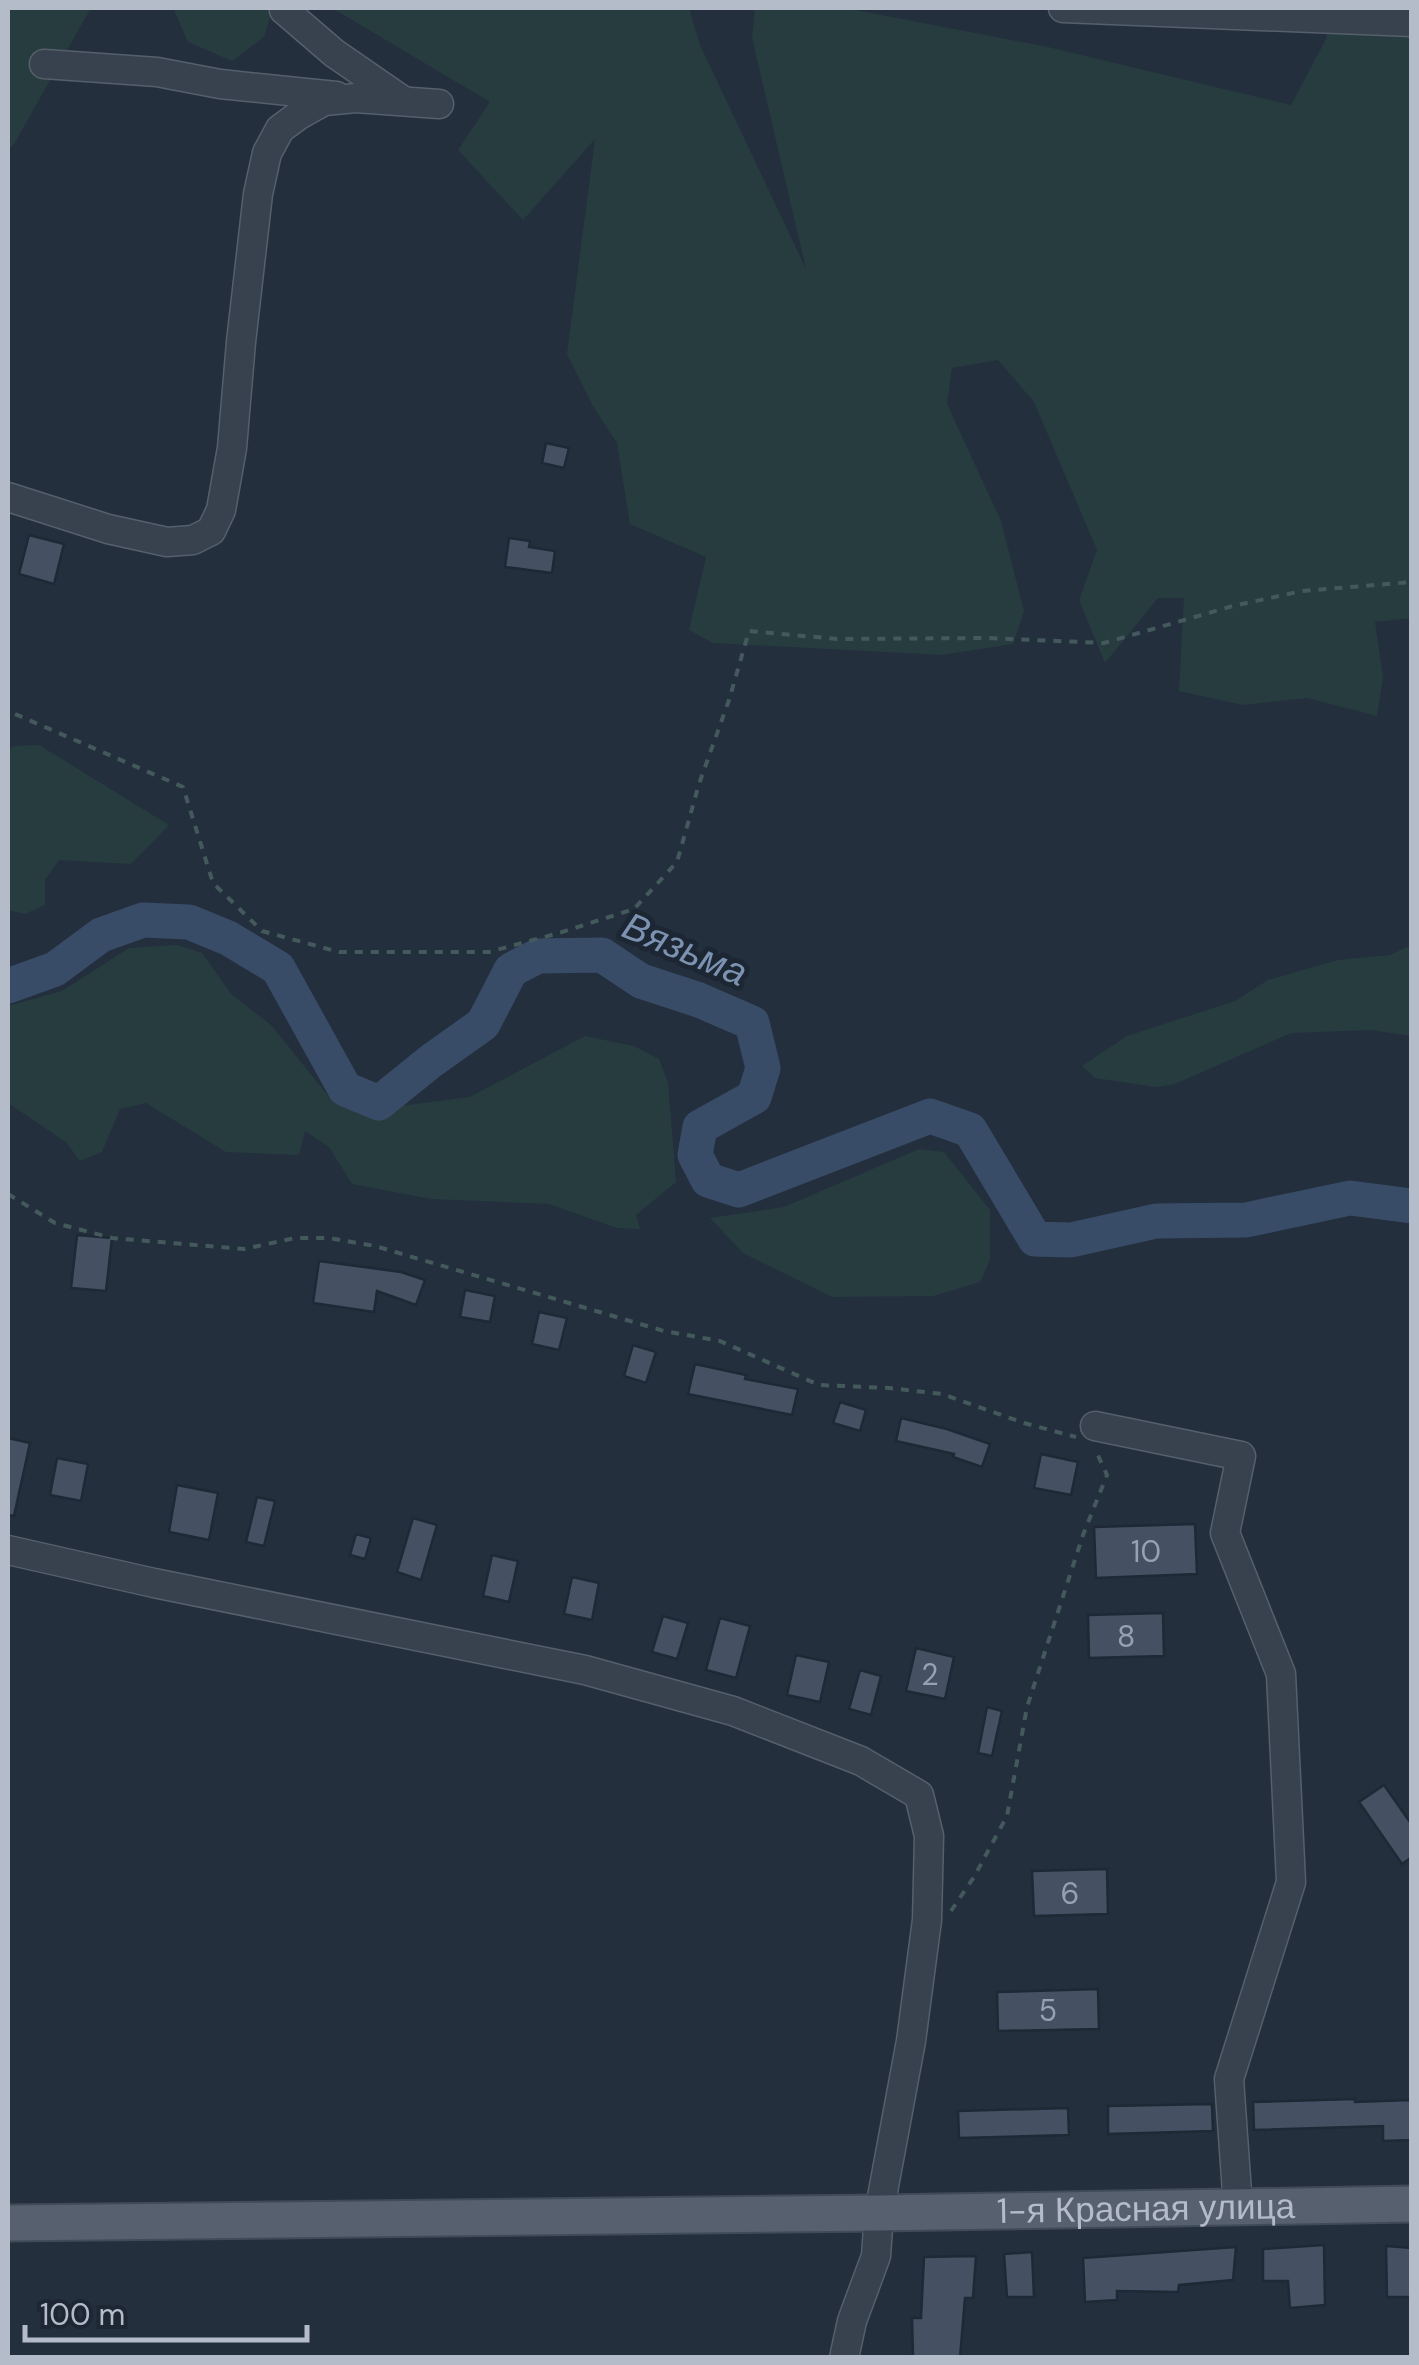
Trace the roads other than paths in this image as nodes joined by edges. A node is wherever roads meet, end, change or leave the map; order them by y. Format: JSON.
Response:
{"nodes":[{"id":1,"x":1063,"y":8,"type":"edge"},
{"id":2,"x":284,"y":10,"type":"dead end"},
{"id":3,"x":1412,"y":22,"type":"edge"},
{"id":4,"x":44,"y":64,"type":"dead end"},
{"id":5,"x":356,"y":98,"type":"junction"},
{"id":6,"x":404,"y":101,"type":"junction"},
{"id":7,"x":439,"y":104,"type":"dead end"},
{"id":8,"x":8,"y":497,"type":"edge"},
{"id":9,"x":1088,"y":1435,"type":"road end"},
{"id":10,"x":8,"y":1550,"type":"edge"},
{"id":11,"x":1412,"y":2204,"type":"edge"},
{"id":12,"x":1238,"y":2206,"type":"junction"},
{"id":13,"x":879,"y":2213,"type":"junction"},
{"id":14,"x":8,"y":2223,"type":"edge"},
{"id":15,"x":844,"y":2358,"type":"edge"}],
"edges":[{"from":1,"to":3,"type":"street"},
{"from":2,"to":6,"type":"street"},
{"from":4,"to":5,"type":"street"},
{"from":5,"to":6,"type":"street"},
{"from":5,"to":8,"type":"street"},
{"from":6,"to":7,"type":"street"},
{"from":9,"to":12,"type":"street"},
{"from":10,"to":13,"type":"street"},
{"from":11,"to":12,"type":"main road","name":"1-я Красная улица"},
{"from":12,"to":13,"type":"main road","name":"1-я Красная улица"},
{"from":13,"to":14,"type":"main road","name":"1-я Красная улица"},
{"from":13,"to":15,"type":"street"}]}
